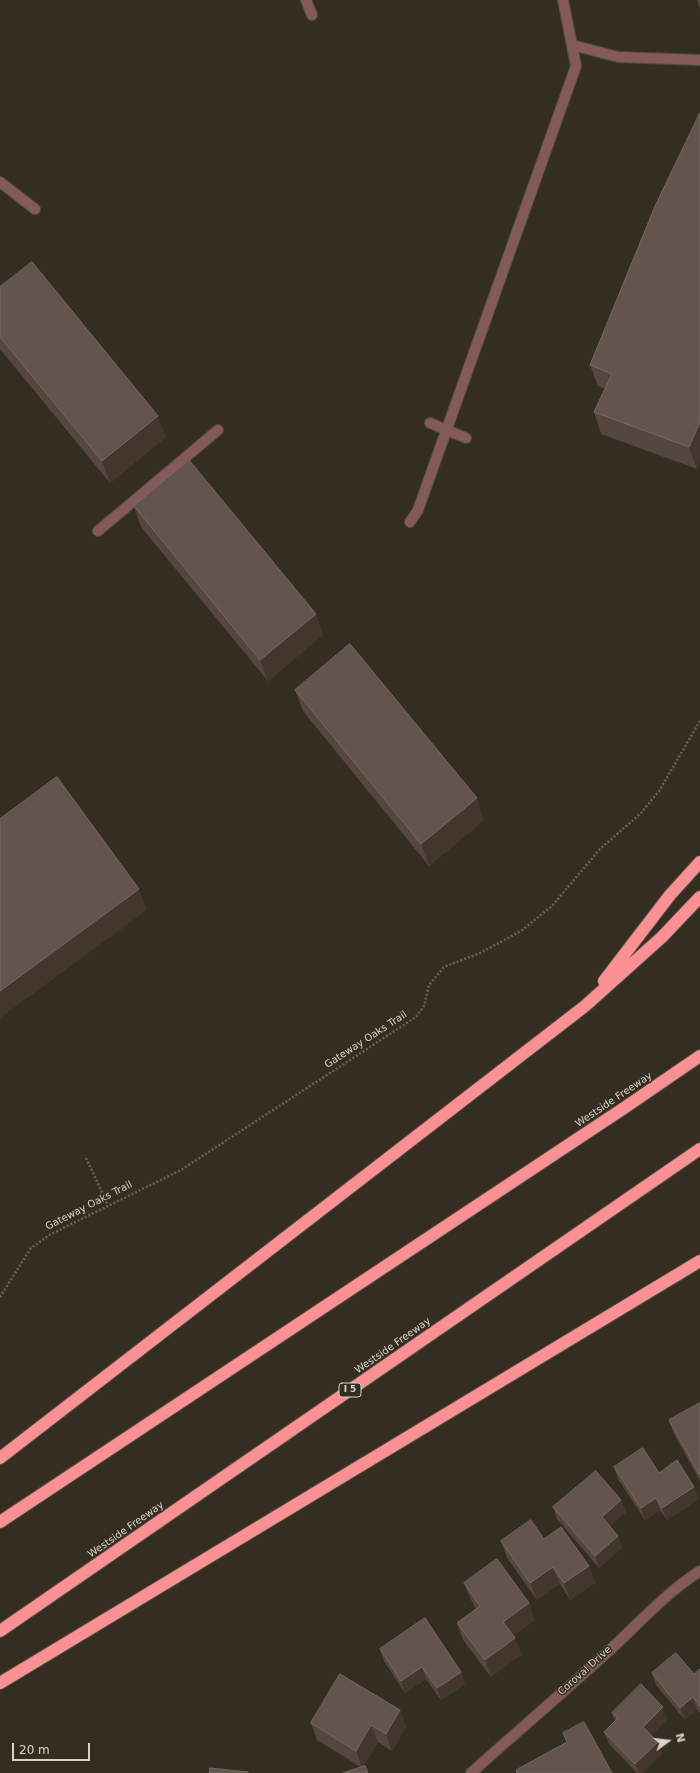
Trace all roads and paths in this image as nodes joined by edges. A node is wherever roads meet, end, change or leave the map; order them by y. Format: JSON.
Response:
{"nodes":[{"id":1,"x":306,"y":0,"type":"edge"},
{"id":2,"x":563,"y":0,"type":"edge"},
{"id":3,"x":312,"y":15,"type":"dead end"},
{"id":4,"x":572,"y":45,"type":"junction"},
{"id":5,"x":700,"y":60,"type":"edge"},
{"id":6,"x":0,"y":182,"type":"edge"},
{"id":7,"x":35,"y":209,"type":"dead end"},
{"id":8,"x":430,"y":423,"type":"dead end"},
{"id":9,"x":447,"y":429,"type":"junction"},
{"id":10,"x":218,"y":430,"type":"dead end"},
{"id":11,"x":466,"y":438,"type":"dead end"},
{"id":12,"x":410,"y":522,"type":"dead end"},
{"id":13,"x":98,"y":531,"type":"dead end"},
{"id":14,"x":700,"y":721,"type":"edge"},
{"id":15,"x":700,"y":862,"type":"edge"},
{"id":16,"x":700,"y":897,"type":"edge"},
{"id":17,"x":585,"y":1006,"type":"junction"},
{"id":18,"x":700,"y":1056,"type":"edge"},
{"id":19,"x":700,"y":1149,"type":"edge"},
{"id":20,"x":86,"y":1158,"type":"dead end"},
{"id":21,"x":108,"y":1205,"type":"junction"},
{"id":22,"x":700,"y":1261,"type":"edge"},
{"id":23,"x":0,"y":1297,"type":"edge"},
{"id":24,"x":0,"y":1458,"type":"edge"},
{"id":25,"x":0,"y":1522,"type":"edge"},
{"id":26,"x":700,"y":1571,"type":"edge"},
{"id":27,"x":0,"y":1631,"type":"edge"},
{"id":28,"x":0,"y":1683,"type":"edge"},
{"id":29,"x":471,"y":1773,"type":"edge"}],
"edges":[{"from":1,"to":3,"type":"street"},
{"from":2,"to":4,"type":"street"},
{"from":4,"to":5,"type":"street"},
{"from":4,"to":9,"type":"street"},
{"from":6,"to":7,"type":"street"},
{"from":8,"to":9,"type":"street"},
{"from":9,"to":11,"type":"street"},
{"from":9,"to":12,"type":"street"},
{"from":10,"to":13,"type":"street"},
{"from":14,"to":21,"type":"path","name":"Gateway Oaks Trail"},
{"from":15,"to":17,"type":"highway"},
{"from":16,"to":17,"type":"highway"},
{"from":17,"to":24,"type":"highway"},
{"from":18,"to":25,"type":"highway","name":"Westside Freeway"},
{"from":19,"to":27,"type":"highway","name":"Westside Freeway","number":"I 5"},
{"from":20,"to":21,"type":"path"},
{"from":21,"to":23,"type":"path","name":"Gateway Oaks Trail"},
{"from":22,"to":28,"type":"highway"},
{"from":26,"to":29,"type":"street","name":"Coroval Drive"}]}
